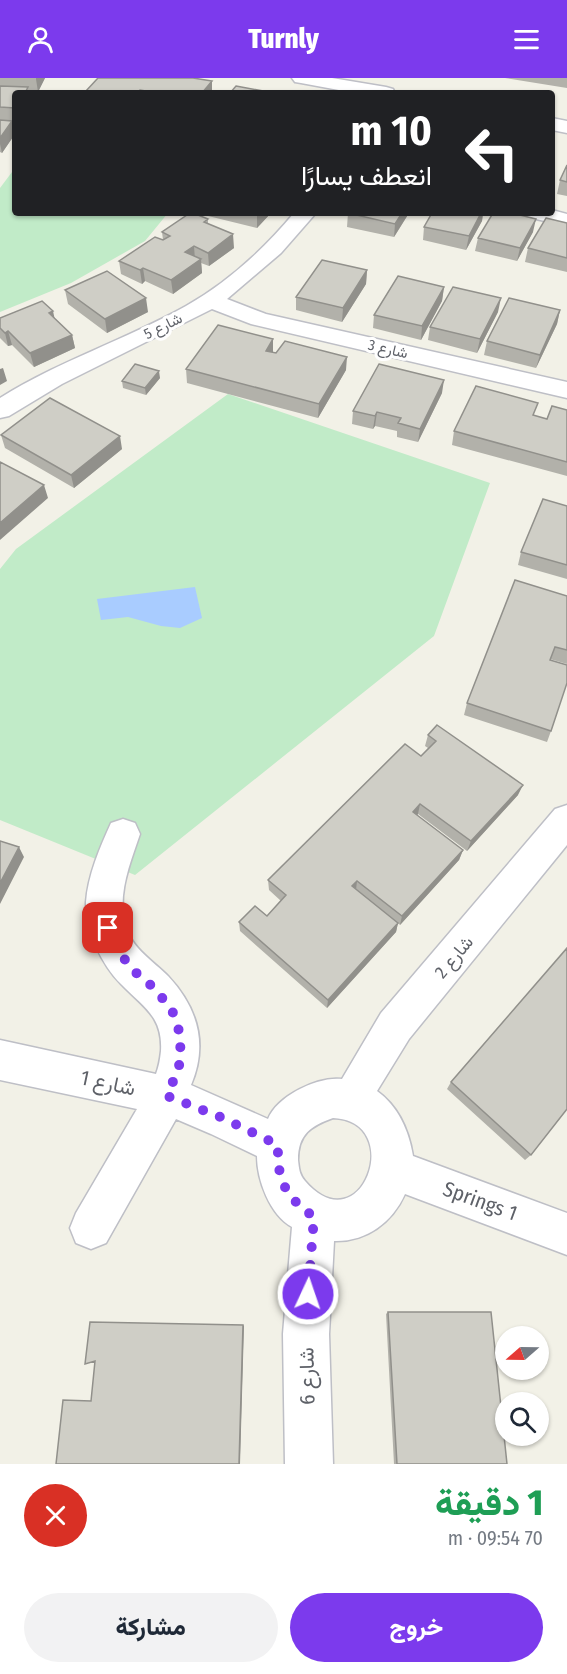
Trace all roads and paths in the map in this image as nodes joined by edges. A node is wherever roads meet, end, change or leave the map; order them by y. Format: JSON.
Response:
{"nodes":[{"id":1,"x":301,"y":78,"type":"edge"},
{"id":2,"x":370,"y":90,"type":"edge"},
{"id":3,"x":302,"y":216,"type":"edge"},
{"id":4,"x":548,"y":216,"type":"edge"},
{"id":5,"x":567,"y":220,"type":"edge"},
{"id":6,"x":211,"y":301,"type":"junction"},
{"id":7,"x":567,"y":390,"type":"edge"},
{"id":8,"x":0,"y":410,"type":"edge"},
{"id":9,"x":567,"y":820,"type":"edge"},
{"id":10,"x":123,"y":834,"type":"dead end"},
{"id":11,"x":0,"y":1060,"type":"edge"},
{"id":12,"x":167,"y":1096,"type":"junction"},
{"id":13,"x":352,"y":1100,"type":"junction"},
{"id":14,"x":278,"y":1145,"type":"junction"},
{"id":15,"x":393,"y":1169,"type":"junction"},
{"id":16,"x":314,"y":1217,"type":"junction"},
{"id":17,"x":90,"y":1228,"type":"dead end"},
{"id":18,"x":567,"y":1234,"type":"edge"},
{"id":19,"x":309,"y":1464,"type":"edge"}],
"edges":[{"from":1,"to":2,"type":"street"},
{"from":3,"to":6,"type":"street","name":"شارع 5"},
{"from":4,"to":5,"type":"street"},
{"from":6,"to":7,"type":"street","name":"شارع 3"},
{"from":6,"to":8,"type":"street","name":"شارع 5"},
{"from":9,"to":13,"type":"street","name":"شارع 2"},
{"from":10,"to":12,"type":"street"},
{"from":11,"to":12,"type":"street","name":"شارع 1"},
{"from":12,"to":14,"type":"street","name":"شارع 1"},
{"from":12,"to":17,"type":"street"},
{"from":13,"to":14,"type":"street"},
{"from":13,"to":15,"type":"street"},
{"from":14,"to":16,"type":"street"},
{"from":15,"to":16,"type":"street"},
{"from":15,"to":18,"type":"street","name":"Springs 1"},
{"from":16,"to":19,"type":"street","name":"شارع 6"}]}
